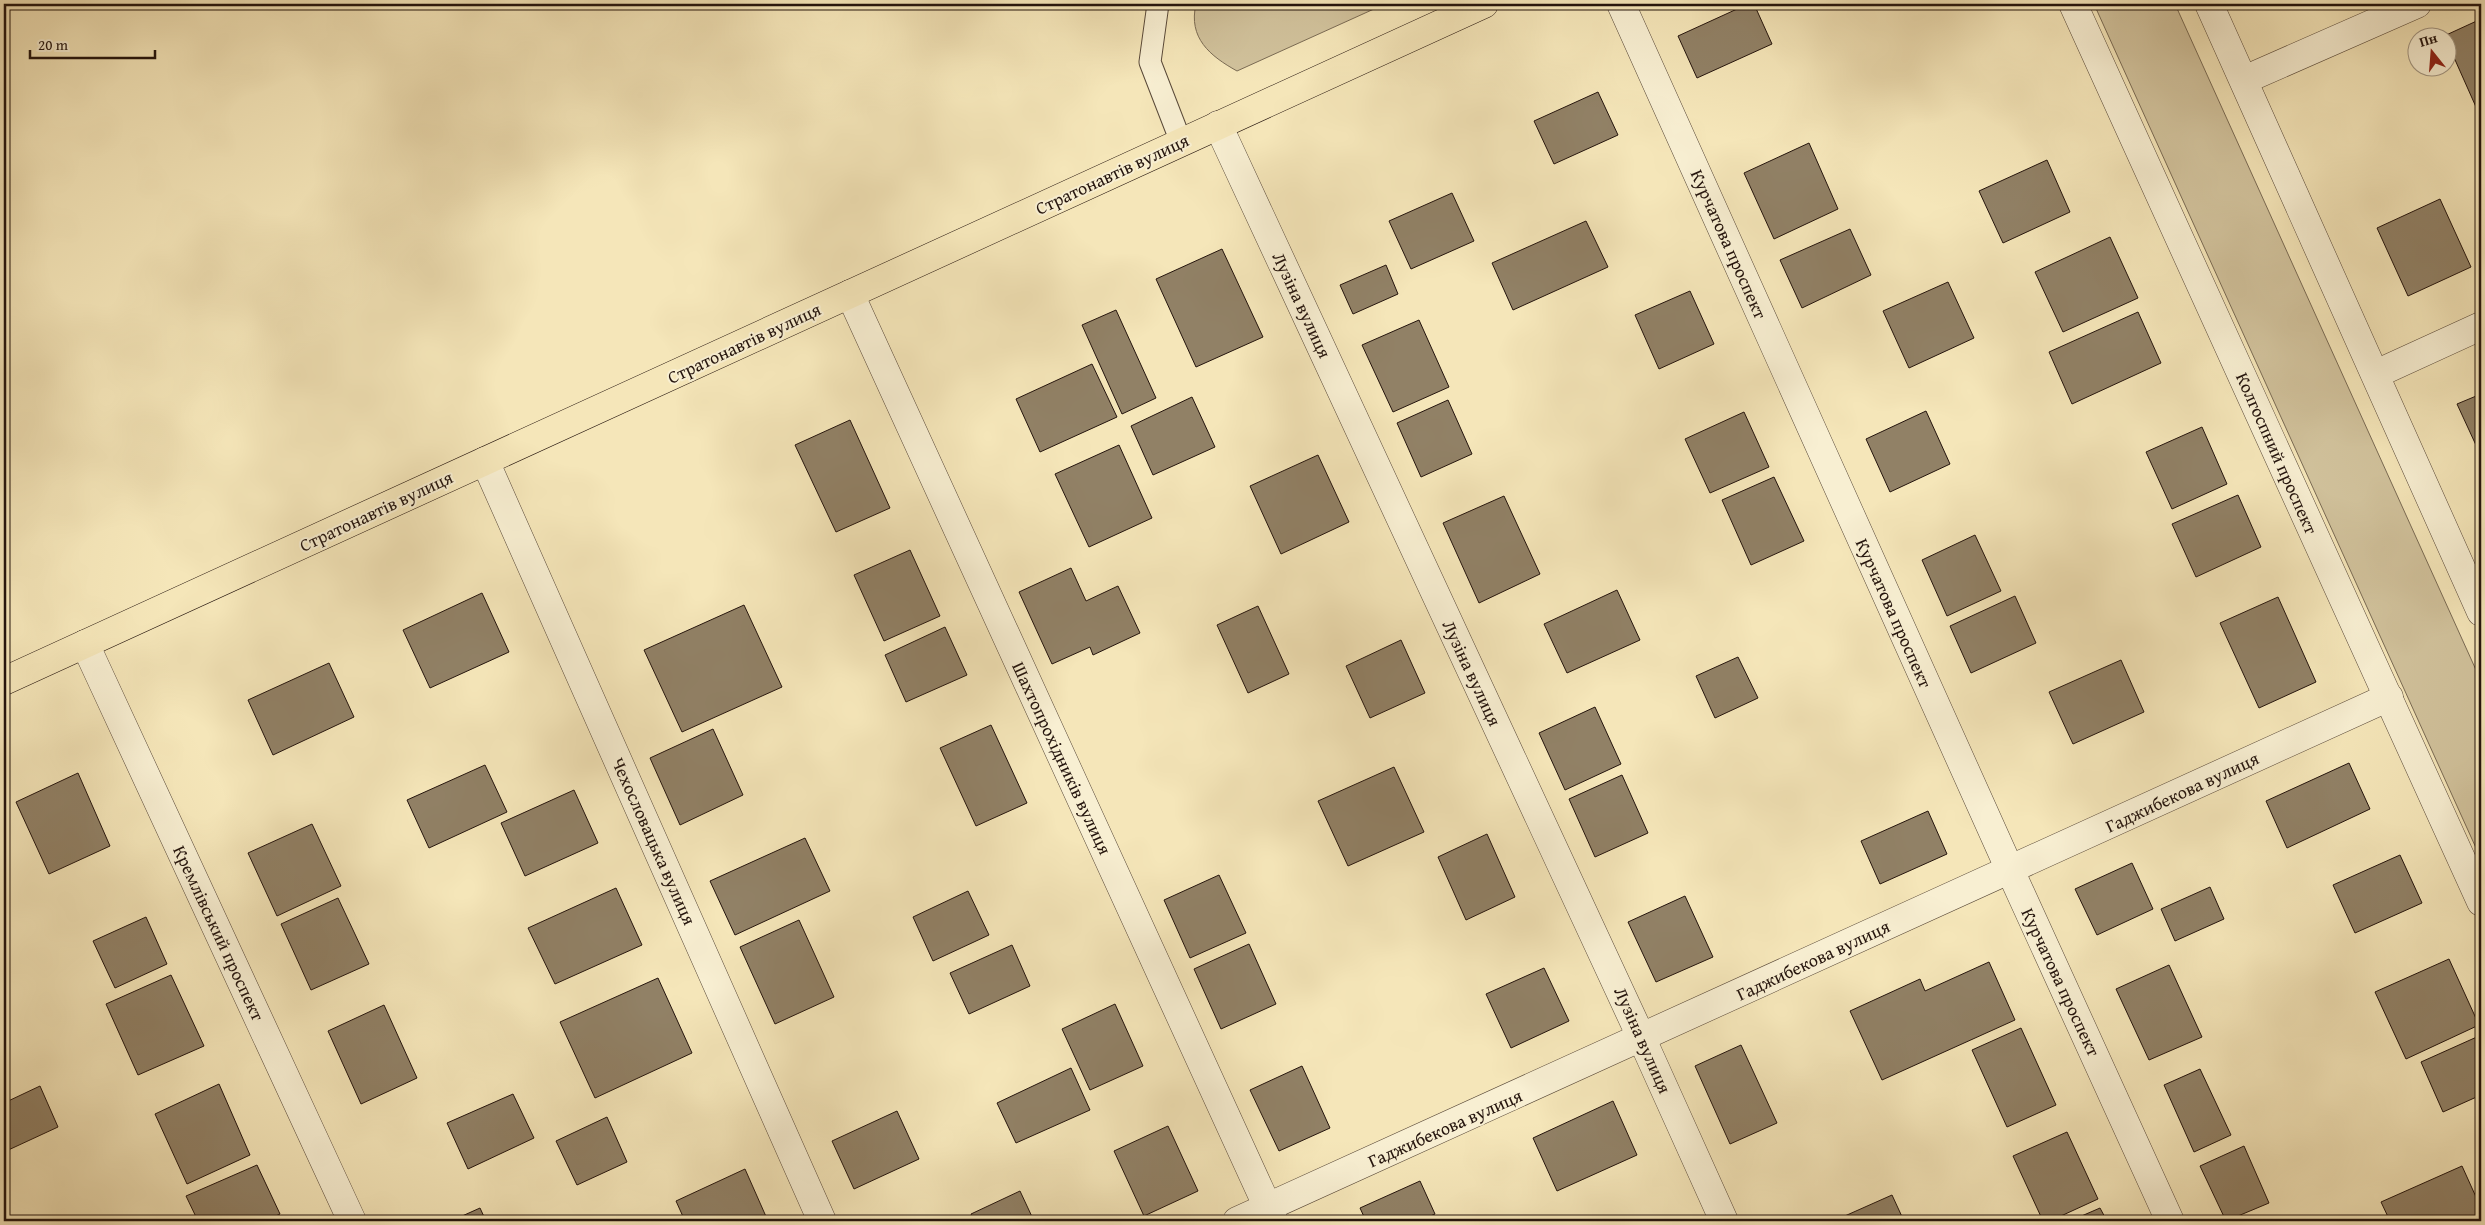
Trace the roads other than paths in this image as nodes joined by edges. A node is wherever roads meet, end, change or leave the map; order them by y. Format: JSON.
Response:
{"nodes":[{"id":1,"x":1158,"y":4,"type":"edge"},
{"id":2,"x":1484,"y":4,"type":"edge"},
{"id":3,"x":1621,"y":4,"type":"edge"},
{"id":4,"x":2073,"y":4,"type":"edge"},
{"id":5,"x":2209,"y":4,"type":"edge"},
{"id":6,"x":2418,"y":4,"type":"edge"},
{"id":7,"x":2244,"y":80,"type":"junction"},
{"id":8,"x":1218,"y":125,"type":"junction"},
{"id":9,"x":1181,"y":142,"type":"junction"},
{"id":10,"x":850,"y":294,"type":"junction"},
{"id":11,"x":2481,"y":326,"type":"edge"},
{"id":12,"x":2376,"y":374,"type":"junction"},
{"id":13,"x":485,"y":461,"type":"junction"},
{"id":14,"x":2481,"y":612,"type":"edge"},
{"id":15,"x":85,"y":644,"type":"junction"},
{"id":16,"x":4,"y":681,"type":"edge"},
{"id":17,"x":2389,"y":698,"type":"junction"},
{"id":18,"x":2010,"y":870,"type":"junction"},
{"id":19,"x":2481,"y":902,"type":"edge"},
{"id":20,"x":1642,"y":1039,"type":"junction"},
{"id":21,"x":1271,"y":1214,"type":"edge"},
{"id":22,"x":352,"y":1221,"type":"edge"},
{"id":23,"x":822,"y":1221,"type":"edge"},
{"id":24,"x":1237,"y":1221,"type":"edge"},
{"id":25,"x":1724,"y":1221,"type":"edge"},
{"id":26,"x":2170,"y":1221,"type":"edge"}],
"edges":[{"from":1,"to":9,"type":"lane"},
{"from":2,"to":8,"type":"main road","name":"Стратонавтів вулиця"},
{"from":3,"to":18,"type":"street","name":"Курчатова проспект"},
{"from":4,"to":17,"type":"street","name":"Колгоспний проспект"},
{"from":5,"to":7,"type":"street"},
{"from":6,"to":7,"type":"street"},
{"from":7,"to":12,"type":"street"},
{"from":8,"to":9,"type":"main road","name":"Стратонавтів вулиця"},
{"from":8,"to":20,"type":"street","name":"Лузіна вулиця"},
{"from":9,"to":10,"type":"main road","name":"Стратонавтів вулиця"},
{"from":10,"to":13,"type":"main road","name":"Стратонавтів вулиця"},
{"from":10,"to":21,"type":"street","name":"Шахтопрохідників вулиця"},
{"from":11,"to":12,"type":"street"},
{"from":12,"to":14,"type":"street"},
{"from":13,"to":15,"type":"main road","name":"Стратонавтів вулиця"},
{"from":13,"to":23,"type":"street","name":"Чехословацька вулиця"},
{"from":15,"to":16,"type":"main road","name":"Стратонавтів вулиця"},
{"from":15,"to":22,"type":"street","name":"Кремлівський проспект"},
{"from":17,"to":18,"type":"street","name":"Гаджибекова вулиця"},
{"from":17,"to":19,"type":"street","name":"Колгоспний проспект"},
{"from":18,"to":20,"type":"street","name":"Гаджибекова вулиця"},
{"from":18,"to":26,"type":"street","name":"Курчатова проспект"},
{"from":20,"to":21,"type":"street","name":"Гаджибекова вулиця"},
{"from":20,"to":25,"type":"street","name":"Лузіна вулиця"},
{"from":21,"to":24,"type":"street","name":"Гаджибекова вулиця"}]}
